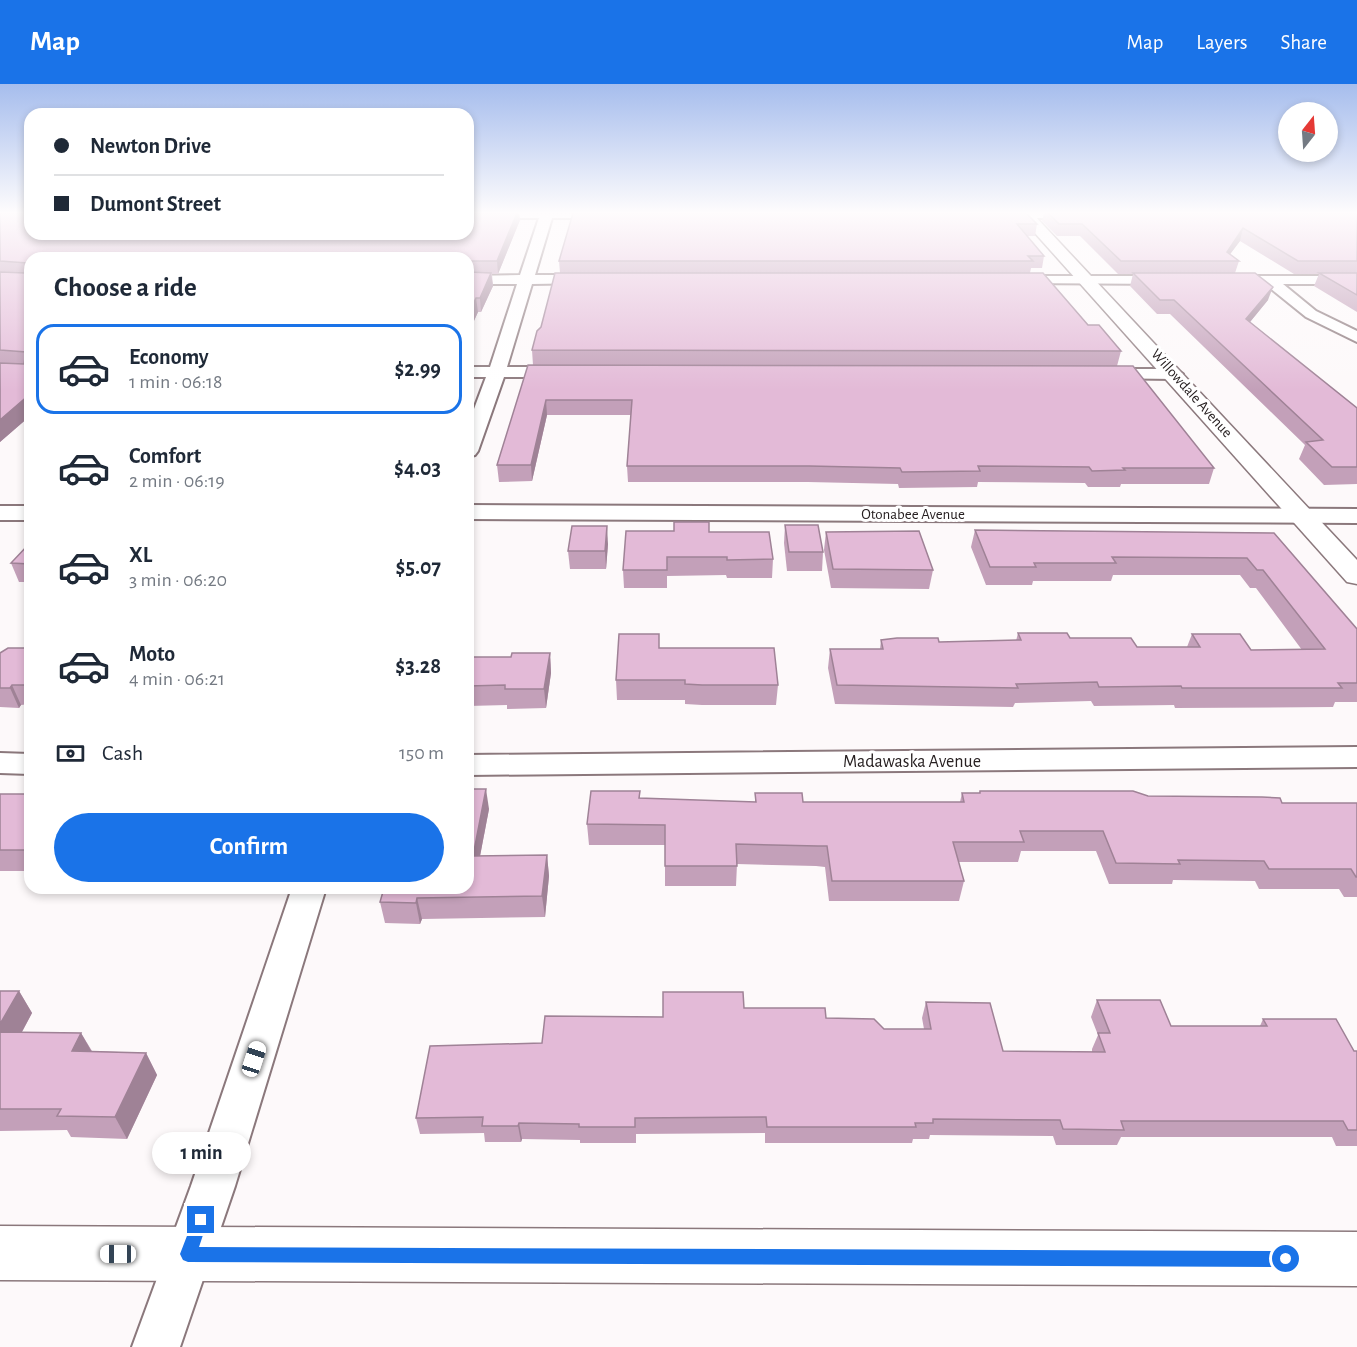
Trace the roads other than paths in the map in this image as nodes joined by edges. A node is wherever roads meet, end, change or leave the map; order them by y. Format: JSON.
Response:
{"nodes":[{"id":1,"x":529,"y":272,"type":"edge"},
{"id":2,"x":1079,"y":272,"type":"edge"},
{"id":3,"x":474,"y":279,"type":"edge"},
{"id":4,"x":527,"y":279,"type":"junction"},
{"id":5,"x":610,"y":279,"type":"edge"},
{"id":6,"x":1000,"y":280,"type":"edge"},
{"id":7,"x":1087,"y":280,"type":"junction"},
{"id":8,"x":1191,"y":280,"type":"edge"},
{"id":9,"x":1214,"y":280,"type":"edge"},
{"id":10,"x":1269,"y":280,"type":"junction"},
{"id":11,"x":1357,"y":280,"type":"edge"},
{"id":12,"x":1357,"y":337,"type":"edge"},
{"id":13,"x":474,"y":372,"type":"edge"},
{"id":14,"x":497,"y":372,"type":"junction"},
{"id":15,"x":580,"y":372,"type":"edge"},
{"id":16,"x":1079,"y":374,"type":"edge"},
{"id":17,"x":1174,"y":374,"type":"junction"},
{"id":18,"x":474,"y":435,"type":"edge"},
{"id":19,"x":474,"y":512,"type":"edge"},
{"id":20,"x":0,"y":513,"type":"edge"},
{"id":21,"x":24,"y":513,"type":"edge"},
{"id":22,"x":1302,"y":516,"type":"junction"},
{"id":23,"x":1357,"y":516,"type":"edge"},
{"id":24,"x":1357,"y":576,"type":"edge"},
{"id":25,"x":1357,"y":758,"type":"edge"},
{"id":26,"x":0,"y":763,"type":"edge"},
{"id":27,"x":24,"y":764,"type":"edge"},
{"id":28,"x":474,"y":765,"type":"edge"},
{"id":29,"x":307,"y":894,"type":"edge"},
{"id":30,"x":0,"y":1253,"type":"edge"},
{"id":31,"x":188,"y":1254,"type":"junction"},
{"id":32,"x":1357,"y":1259,"type":"edge"},
{"id":33,"x":156,"y":1347,"type":"edge"}],
"edges":[{"from":1,"to":4,"type":"street"},
{"from":2,"to":7,"type":"street","name":"Willowdale Avenue"},
{"from":3,"to":4,"type":"street"},
{"from":4,"to":5,"type":"street"},
{"from":4,"to":14,"type":"street"},
{"from":6,"to":7,"type":"street"},
{"from":7,"to":8,"type":"street"},
{"from":7,"to":17,"type":"street","name":"Willowdale Avenue"},
{"from":9,"to":10,"type":"street"},
{"from":10,"to":11,"type":"street"},
{"from":10,"to":12,"type":"street"},
{"from":13,"to":14,"type":"street"},
{"from":14,"to":15,"type":"street"},
{"from":14,"to":18,"type":"street"},
{"from":16,"to":17,"type":"street"},
{"from":17,"to":22,"type":"street","name":"Willowdale Avenue"},
{"from":19,"to":22,"type":"street","name":"Otonabee Avenue"},
{"from":20,"to":21,"type":"street"},
{"from":22,"to":23,"type":"street","name":"Otonabee Avenue"},
{"from":22,"to":24,"type":"street","name":"Willowdale Avenue"},
{"from":25,"to":28,"type":"street","name":"Madawaska Avenue"},
{"from":26,"to":27,"type":"street"},
{"from":29,"to":31,"type":"street"},
{"from":30,"to":31,"type":"street"},
{"from":31,"to":32,"type":"street"},
{"from":31,"to":33,"type":"street"}]}
